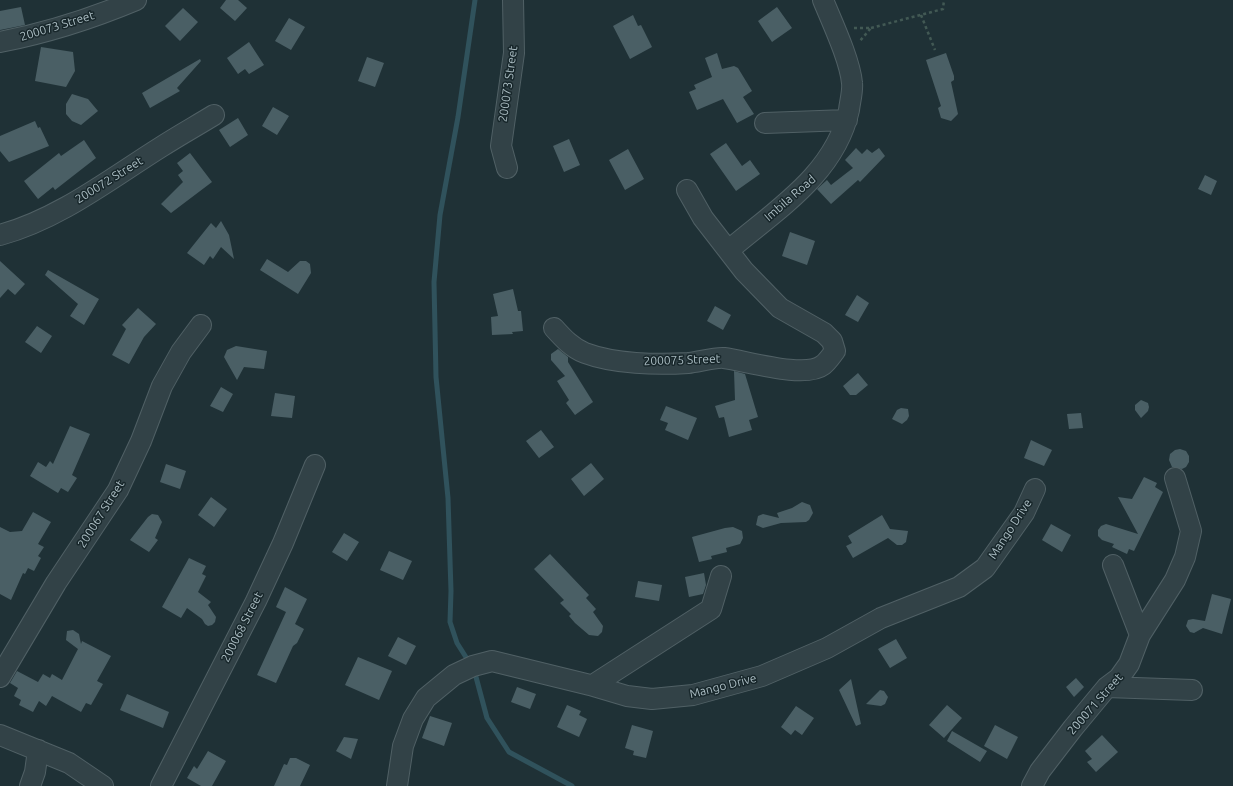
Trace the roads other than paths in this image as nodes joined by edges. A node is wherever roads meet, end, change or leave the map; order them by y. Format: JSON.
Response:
{"nodes":[{"id":1,"x":136,"y":0,"type":"edge"},
{"id":2,"x":513,"y":0,"type":"edge"},
{"id":3,"x":823,"y":0,"type":"edge"},
{"id":4,"x":0,"y":42,"type":"edge"},
{"id":5,"x":214,"y":115,"type":"dead end"},
{"id":6,"x":846,"y":120,"type":"junction"},
{"id":7,"x":765,"y":123,"type":"dead end"},
{"id":8,"x":507,"y":168,"type":"dead end"},
{"id":9,"x":686,"y":190,"type":"dead end"},
{"id":10,"x":0,"y":235,"type":"edge"},
{"id":11,"x":729,"y":250,"type":"junction"},
{"id":12,"x":201,"y":325,"type":"dead end"},
{"id":13,"x":554,"y":328,"type":"dead end"},
{"id":14,"x":315,"y":465,"type":"dead end"},
{"id":15,"x":1175,"y":478,"type":"dead end"},
{"id":16,"x":1035,"y":489,"type":"dead end"},
{"id":17,"x":1113,"y":565,"type":"dead end"},
{"id":18,"x":721,"y":576,"type":"dead end"},
{"id":19,"x":1140,"y":635,"type":"junction"},
{"id":20,"x":0,"y":677,"type":"edge"},
{"id":21,"x":593,"y":685,"type":"junction"},
{"id":22,"x":1106,"y":687,"type":"junction"},
{"id":23,"x":1192,"y":690,"type":"dead end"},
{"id":24,"x":0,"y":735,"type":"edge"},
{"id":25,"x":38,"y":750,"type":"junction"},
{"id":26,"x":30,"y":786,"type":"edge"},
{"id":27,"x":103,"y":786,"type":"edge"},
{"id":28,"x":161,"y":786,"type":"edge"},
{"id":29,"x":397,"y":786,"type":"edge"},
{"id":30,"x":1032,"y":786,"type":"edge"}],
"edges":[{"from":1,"to":4,"type":"street","name":"200073 Street"},
{"from":2,"to":8,"type":"street","name":"200073 Street"},
{"from":3,"to":6,"type":"street","name":"Imbila Road"},
{"from":5,"to":10,"type":"street","name":"200072 Street"},
{"from":6,"to":7,"type":"street"},
{"from":6,"to":11,"type":"street","name":"Imbila Road"},
{"from":9,"to":11,"type":"street"},
{"from":11,"to":13,"type":"street","name":"200075 Street"},
{"from":12,"to":20,"type":"street","name":"200067 Street"},
{"from":14,"to":28,"type":"street","name":"200068 Street"},
{"from":15,"to":19,"type":"street","name":"200071 Street"},
{"from":16,"to":21,"type":"street","name":"Mango Drive"},
{"from":17,"to":19,"type":"street"},
{"from":18,"to":21,"type":"street"},
{"from":19,"to":22,"type":"street","name":"200071 Street"},
{"from":21,"to":29,"type":"street","name":"Mango Drive"},
{"from":22,"to":23,"type":"street"},
{"from":22,"to":30,"type":"street","name":"200071 Street"},
{"from":24,"to":25,"type":"street"},
{"from":25,"to":26,"type":"street"},
{"from":25,"to":27,"type":"street"}]}
